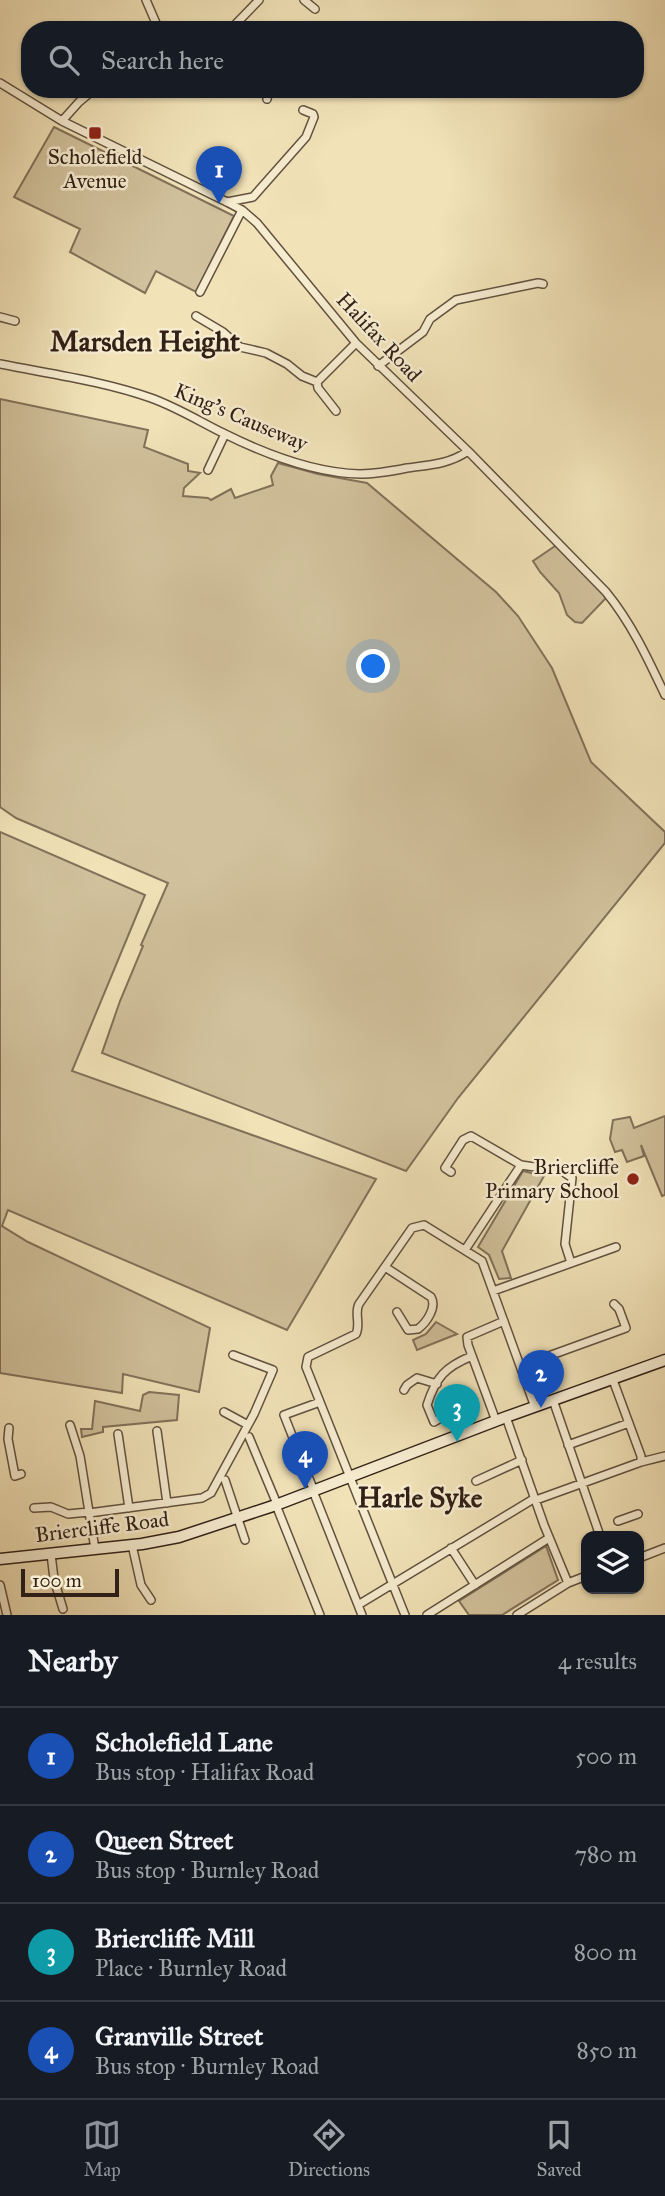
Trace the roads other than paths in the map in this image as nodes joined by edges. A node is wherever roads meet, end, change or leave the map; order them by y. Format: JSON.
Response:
{"nodes":[{"id":1,"x":146,"y":0,"type":"edge"},
{"id":2,"x":259,"y":0,"type":"edge"},
{"id":3,"x":304,"y":0,"type":"edge"},
{"id":4,"x":315,"y":9,"type":"dead end"},
{"id":5,"x":155,"y":21,"type":"edge"},
{"id":6,"x":239,"y":21,"type":"edge"},
{"id":7,"x":0,"y":83,"type":"edge"},
{"id":8,"x":21,"y":96,"type":"edge"},
{"id":9,"x":24,"y":98,"type":"edge"},
{"id":10,"x":84,"y":98,"type":"edge"},
{"id":11,"x":303,"y":110,"type":"dead end"},
{"id":12,"x":62,"y":121,"type":"junction"},
{"id":13,"x":227,"y":202,"type":"junction"},
{"id":14,"x":242,"y":210,"type":"junction"},
{"id":15,"x":543,"y":284,"type":"dead end"},
{"id":16,"x":201,"y":292,"type":"dead end"},
{"id":17,"x":196,"y":316,"type":"dead end"},
{"id":18,"x":0,"y":317,"type":"edge"},
{"id":19,"x":15,"y":321,"type":"dead end"},
{"id":20,"x":356,"y":344,"type":"junction"},
{"id":21,"x":0,"y":364,"type":"edge"},
{"id":22,"x":378,"y":366,"type":"junction"},
{"id":23,"x":317,"y":382,"type":"junction"},
{"id":24,"x":336,"y":411,"type":"dead end"},
{"id":25,"x":225,"y":434,"type":"junction"},
{"id":26,"x":468,"y":451,"type":"junction"},
{"id":27,"x":208,"y":470,"type":"dead end"},
{"id":28,"x":665,"y":695,"type":"edge"},
{"id":29,"x":521,"y":1165,"type":"junction"},
{"id":30,"x":445,"y":1168,"type":"dead end"},
{"id":31,"x":616,"y":1247,"type":"dead end"},
{"id":32,"x":465,"y":1250,"type":"junction"},
{"id":33,"x":571,"y":1263,"type":"junction"},
{"id":34,"x":385,"y":1267,"type":"junction"},
{"id":35,"x":493,"y":1292,"type":"junction"},
{"id":36,"x":614,"y":1304,"type":"dead end"},
{"id":37,"x":397,"y":1312,"type":"dead end"},
{"id":38,"x":504,"y":1321,"type":"junction"},
{"id":39,"x":233,"y":1355,"type":"dead end"},
{"id":40,"x":472,"y":1356,"type":"junction"},
{"id":41,"x":665,"y":1360,"type":"edge"},
{"id":42,"x":521,"y":1366,"type":"junction"},
{"id":43,"x":613,"y":1380,"type":"junction"},
{"id":44,"x":437,"y":1384,"type":"junction"},
{"id":45,"x":404,"y":1387,"type":"dead end"},
{"id":46,"x":553,"y":1400,"type":"junction"},
{"id":47,"x":320,"y":1402,"type":"junction"},
{"id":48,"x":536,"y":1406,"type":"junction"},
{"id":49,"x":224,"y":1412,"type":"dead end"},
{"id":50,"x":501,"y":1419,"type":"junction"},
{"id":51,"x":434,"y":1421,"type":"dead end"},
{"id":52,"x":629,"y":1423,"type":"junction"},
{"id":53,"x":70,"y":1424,"type":"dead end"},
{"id":54,"x":248,"y":1425,"type":"junction"},
{"id":55,"x":9,"y":1428,"type":"dead end"},
{"id":56,"x":157,"y":1431,"type":"dead end"},
{"id":57,"x":118,"y":1434,"type":"dead end"},
{"id":58,"x":249,"y":1437,"type":"dead end"},
{"id":59,"x":4,"y":1440,"type":"edge"},
{"id":60,"x":568,"y":1445,"type":"junction"},
{"id":61,"x":665,"y":1456,"type":"edge"},
{"id":62,"x":522,"y":1460,"type":"junction"},
{"id":63,"x":642,"y":1461,"type":"junction"},
{"id":64,"x":15,"y":1476,"type":"dead end"},
{"id":65,"x":350,"y":1477,"type":"junction"},
{"id":66,"x":225,"y":1480,"type":"dead end"},
{"id":67,"x":476,"y":1481,"type":"dead end"},
{"id":68,"x":582,"y":1483,"type":"junction"},
{"id":69,"x":314,"y":1491,"type":"junction"},
{"id":70,"x":535,"y":1499,"type":"junction"},
{"id":71,"x":167,"y":1503,"type":"junction"},
{"id":72,"x":277,"y":1504,"type":"junction"},
{"id":73,"x":38,"y":1505,"type":"dead end"},
{"id":74,"x":129,"y":1508,"type":"junction"},
{"id":75,"x":89,"y":1513,"type":"junction"},
{"id":76,"x":638,"y":1514,"type":"dead end"},
{"id":77,"x":238,"y":1518,"type":"junction"},
{"id":78,"x":618,"y":1521,"type":"dead end"},
{"id":79,"x":598,"y":1531,"type":"edge"},
{"id":80,"x":549,"y":1538,"type":"junction"},
{"id":81,"x":245,"y":1540,"type":"dead end"},
{"id":82,"x":132,"y":1545,"type":"junction"},
{"id":83,"x":451,"y":1548,"type":"junction"},
{"id":84,"x":665,"y":1548,"type":"edge"},
{"id":85,"x":95,"y":1549,"type":"junction"},
{"id":86,"x":51,"y":1554,"type":"junction"},
{"id":87,"x":644,"y":1556,"type":"edge"},
{"id":88,"x":0,"y":1559,"type":"edge"},
{"id":89,"x":581,"y":1578,"type":"edge"},
{"id":90,"x":568,"y":1583,"type":"junction"},
{"id":91,"x":393,"y":1584,"type":"junction"},
{"id":92,"x":475,"y":1585,"type":"junction"},
{"id":93,"x":0,"y":1586,"type":"edge"},
{"id":94,"x":151,"y":1600,"type":"dead end"},
{"id":95,"x":358,"y":1605,"type":"junction"},
{"id":96,"x":63,"y":1609,"type":"dead end"},
{"id":97,"x":7,"y":1615,"type":"edge"},
{"id":98,"x":320,"y":1615,"type":"edge"},
{"id":99,"x":362,"y":1615,"type":"edge"},
{"id":100,"x":405,"y":1615,"type":"edge"},
{"id":101,"x":427,"y":1615,"type":"edge"},
{"id":102,"x":517,"y":1615,"type":"edge"}],
"edges":[{"from":1,"to":5,"type":"street"},
{"from":2,"to":6,"type":"street"},
{"from":3,"to":4,"type":"street"},
{"from":7,"to":8,"type":"street","name":"Halifax Road"},
{"from":9,"to":12,"type":"street","name":"Halifax Road"},
{"from":10,"to":12,"type":"street"},
{"from":11,"to":13,"type":"street"},
{"from":12,"to":13,"type":"street","name":"Halifax Road"},
{"from":13,"to":14,"type":"street","name":"Halifax Road"},
{"from":14,"to":16,"type":"street"},
{"from":14,"to":20,"type":"street","name":"Halifax Road"},
{"from":15,"to":22,"type":"street"},
{"from":17,"to":23,"type":"street"},
{"from":18,"to":19,"type":"street"},
{"from":20,"to":22,"type":"street","name":"Halifax Road"},
{"from":20,"to":23,"type":"street"},
{"from":21,"to":25,"type":"street","name":"King's Causeway"},
{"from":22,"to":26,"type":"street","name":"Halifax Road"},
{"from":23,"to":24,"type":"street"},
{"from":25,"to":26,"type":"street","name":"King's Causeway"},
{"from":25,"to":27,"type":"street"},
{"from":26,"to":28,"type":"street","name":"Halifax Road"},
{"from":29,"to":30,"type":"street"},
{"from":29,"to":32,"type":"street"},
{"from":29,"to":33,"type":"street"},
{"from":31,"to":33,"type":"street"},
{"from":32,"to":34,"type":"street"},
{"from":32,"to":35,"type":"street"},
{"from":33,"to":35,"type":"street"},
{"from":34,"to":37,"type":"street"},
{"from":34,"to":47,"type":"street"},
{"from":35,"to":38,"type":"street"},
{"from":36,"to":42,"type":"street"},
{"from":38,"to":40,"type":"street"},
{"from":38,"to":42,"type":"street"},
{"from":39,"to":54,"type":"street"},
{"from":40,"to":44,"type":"street"},
{"from":40,"to":50,"type":"street"},
{"from":41,"to":43,"type":"street","name":"Briercliffe Road"},
{"from":42,"to":48,"type":"street"},
{"from":43,"to":46,"type":"street","name":"Briercliffe Road"},
{"from":43,"to":52,"type":"street"},
{"from":44,"to":45,"type":"street"},
{"from":44,"to":51,"type":"street"},
{"from":46,"to":48,"type":"street","name":"Briercliffe Road"},
{"from":46,"to":60,"type":"street"},
{"from":47,"to":65,"type":"street"},
{"from":47,"to":69,"type":"street"},
{"from":48,"to":50,"type":"street","name":"Briercliffe Road"},
{"from":49,"to":54,"type":"street"},
{"from":50,"to":62,"type":"street"},
{"from":50,"to":65,"type":"street","name":"Briercliffe Road"},
{"from":52,"to":60,"type":"street"},
{"from":52,"to":63,"type":"street"},
{"from":53,"to":75,"type":"street"},
{"from":54,"to":71,"type":"street"},
{"from":55,"to":59,"type":"street"},
{"from":56,"to":71,"type":"street"},
{"from":57,"to":74,"type":"street"},
{"from":58,"to":72,"type":"street"},
{"from":59,"to":64,"type":"street"},
{"from":60,"to":68,"type":"street"},
{"from":61,"to":63,"type":"street"},
{"from":62,"to":67,"type":"street"},
{"from":62,"to":70,"type":"street"},
{"from":63,"to":68,"type":"street"},
{"from":65,"to":69,"type":"street","name":"Briercliffe Road"},
{"from":65,"to":91,"type":"street"},
{"from":66,"to":77,"type":"street"},
{"from":68,"to":70,"type":"street"},
{"from":68,"to":79,"type":"street"},
{"from":69,"to":72,"type":"street","name":"Briercliffe Road"},
{"from":69,"to":95,"type":"street"},
{"from":70,"to":80,"type":"street"},
{"from":70,"to":83,"type":"street"},
{"from":71,"to":74,"type":"street"},
{"from":72,"to":77,"type":"street","name":"Briercliffe Road"},
{"from":72,"to":98,"type":"street"},
{"from":73,"to":75,"type":"street"},
{"from":74,"to":75,"type":"street"},
{"from":75,"to":85,"type":"street"},
{"from":76,"to":78,"type":"street"},
{"from":77,"to":81,"type":"street"},
{"from":77,"to":82,"type":"street","name":"Briercliffe Road"},
{"from":80,"to":90,"type":"street"},
{"from":80,"to":92,"type":"street"},
{"from":82,"to":85,"type":"street","name":"Briercliffe Road"},
{"from":82,"to":94,"type":"street"},
{"from":83,"to":91,"type":"street"},
{"from":83,"to":92,"type":"street"},
{"from":84,"to":87,"type":"street"},
{"from":85,"to":86,"type":"street","name":"Briercliffe Road"},
{"from":86,"to":88,"type":"street","name":"Briercliffe Road"},
{"from":86,"to":96,"type":"street"},
{"from":89,"to":90,"type":"street"},
{"from":90,"to":102,"type":"street"},
{"from":91,"to":95,"type":"street"},
{"from":91,"to":100,"type":"street"},
{"from":92,"to":101,"type":"street"},
{"from":93,"to":97,"type":"street"},
{"from":95,"to":99,"type":"street"}]}
